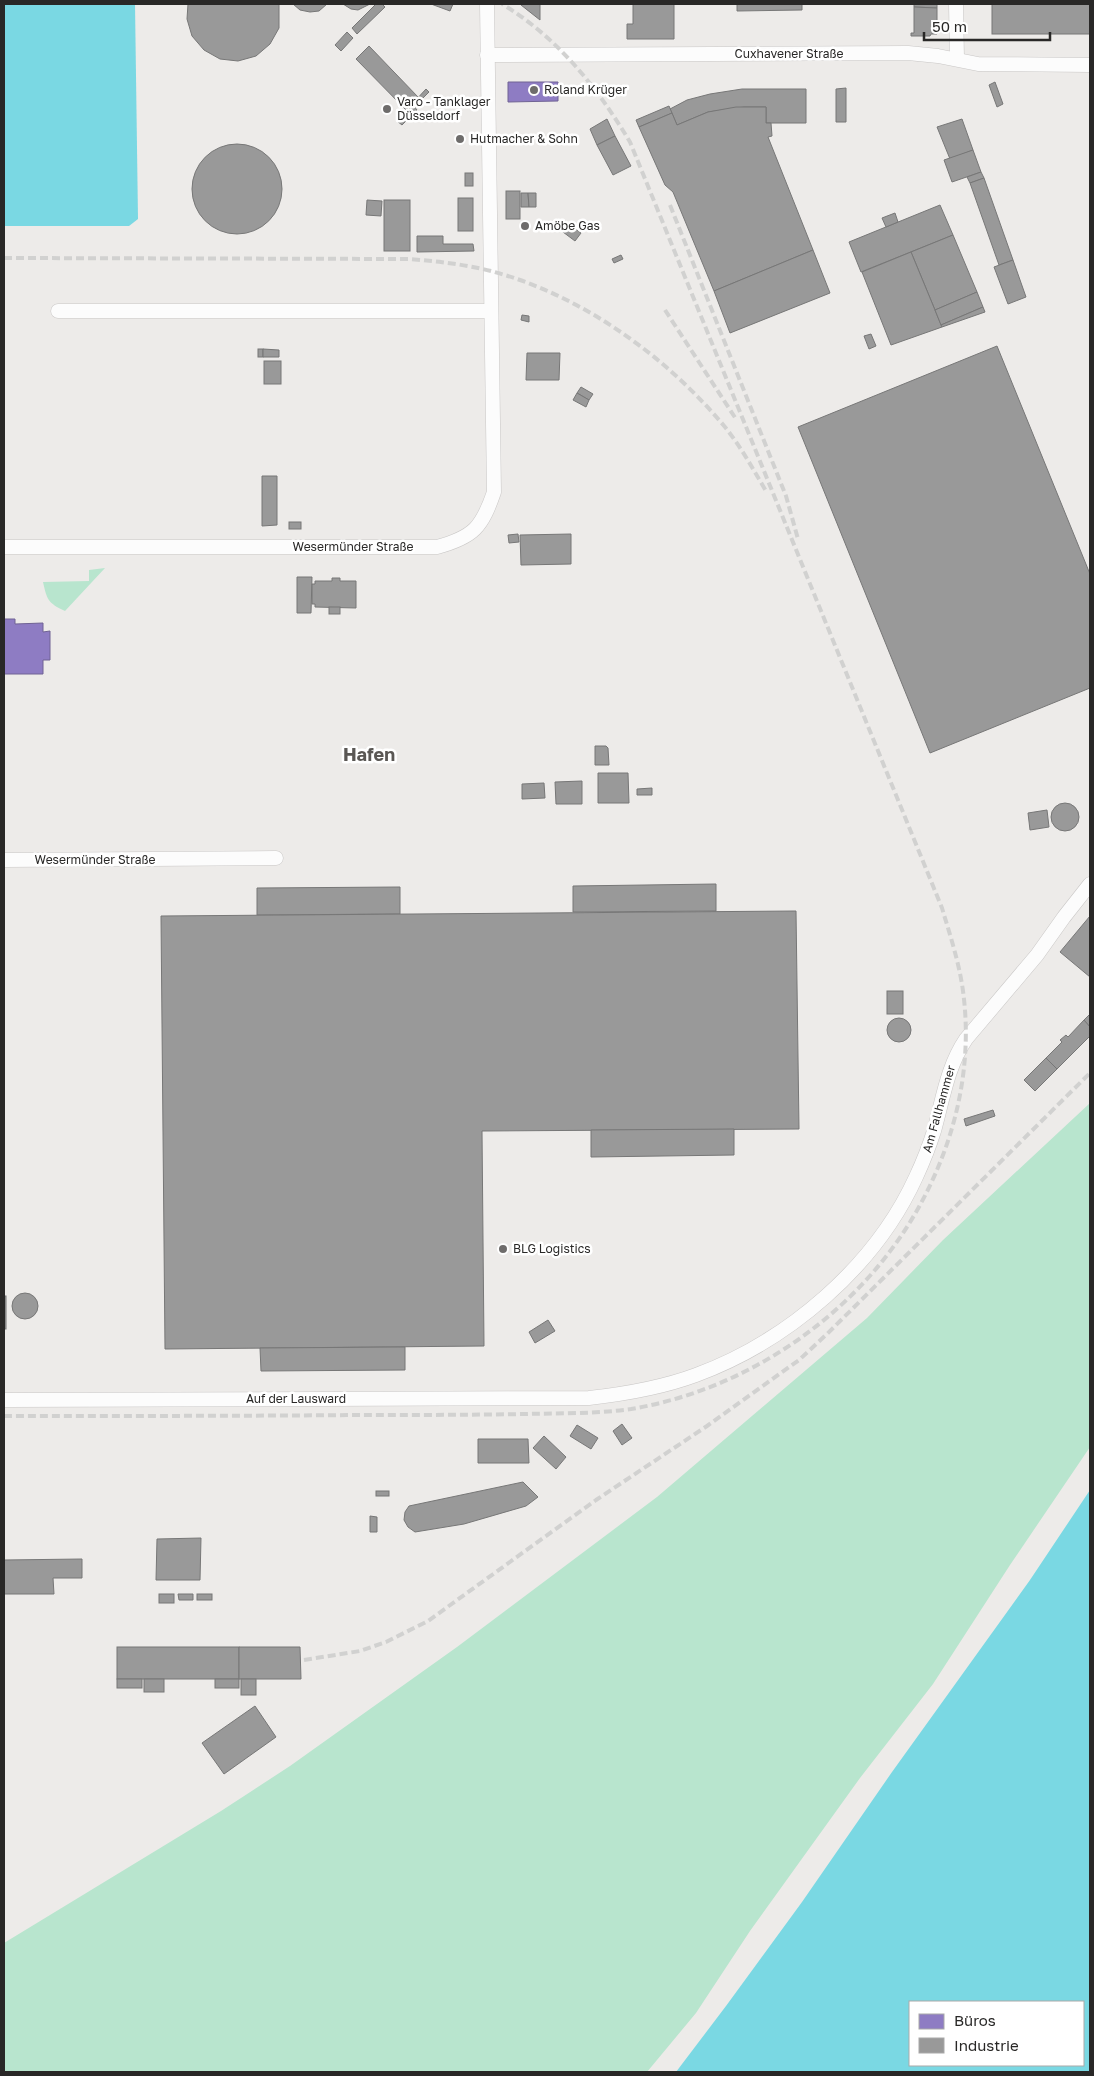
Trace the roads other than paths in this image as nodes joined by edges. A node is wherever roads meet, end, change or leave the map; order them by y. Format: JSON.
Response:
{"nodes":[{"id":1,"x":487,"y":4,"type":"edge"},
{"id":2,"x":956,"y":4,"type":"edge"},
{"id":3,"x":487,"y":55,"type":"junction"},
{"id":4,"x":957,"y":59,"type":"junction"},
{"id":5,"x":1090,"y":65,"type":"edge"},
{"id":6,"x":58,"y":311,"type":"dead end"},
{"id":7,"x":491,"y":311,"type":"junction"},
{"id":8,"x":4,"y":547,"type":"edge"},
{"id":9,"x":276,"y":858,"type":"dead end"},
{"id":10,"x":4,"y":860,"type":"edge"},
{"id":11,"x":1090,"y":884,"type":"edge"},
{"id":12,"x":589,"y":1398,"type":"joint"},
{"id":13,"x":4,"y":1400,"type":"edge"}],
"edges":[{"from":1,"to":3,"type":"street","name":"Wesermünder Straße"},
{"from":2,"to":4,"type":"street"},
{"from":3,"to":4,"type":"street","name":"Cuxhavener Straße"},
{"from":3,"to":7,"type":"street","name":"Wesermünder Straße"},
{"from":4,"to":5,"type":"street","name":"Cuxhavener Straße"},
{"from":6,"to":7,"type":"street"},
{"from":7,"to":8,"type":"street","name":"Wesermünder Straße"},
{"from":9,"to":10,"type":"street","name":"Wesermünder Straße"},
{"from":11,"to":12,"type":"street","name":"Am Fallhammer"},
{"from":12,"to":13,"type":"street","name":"Auf der Lausward"}]}
